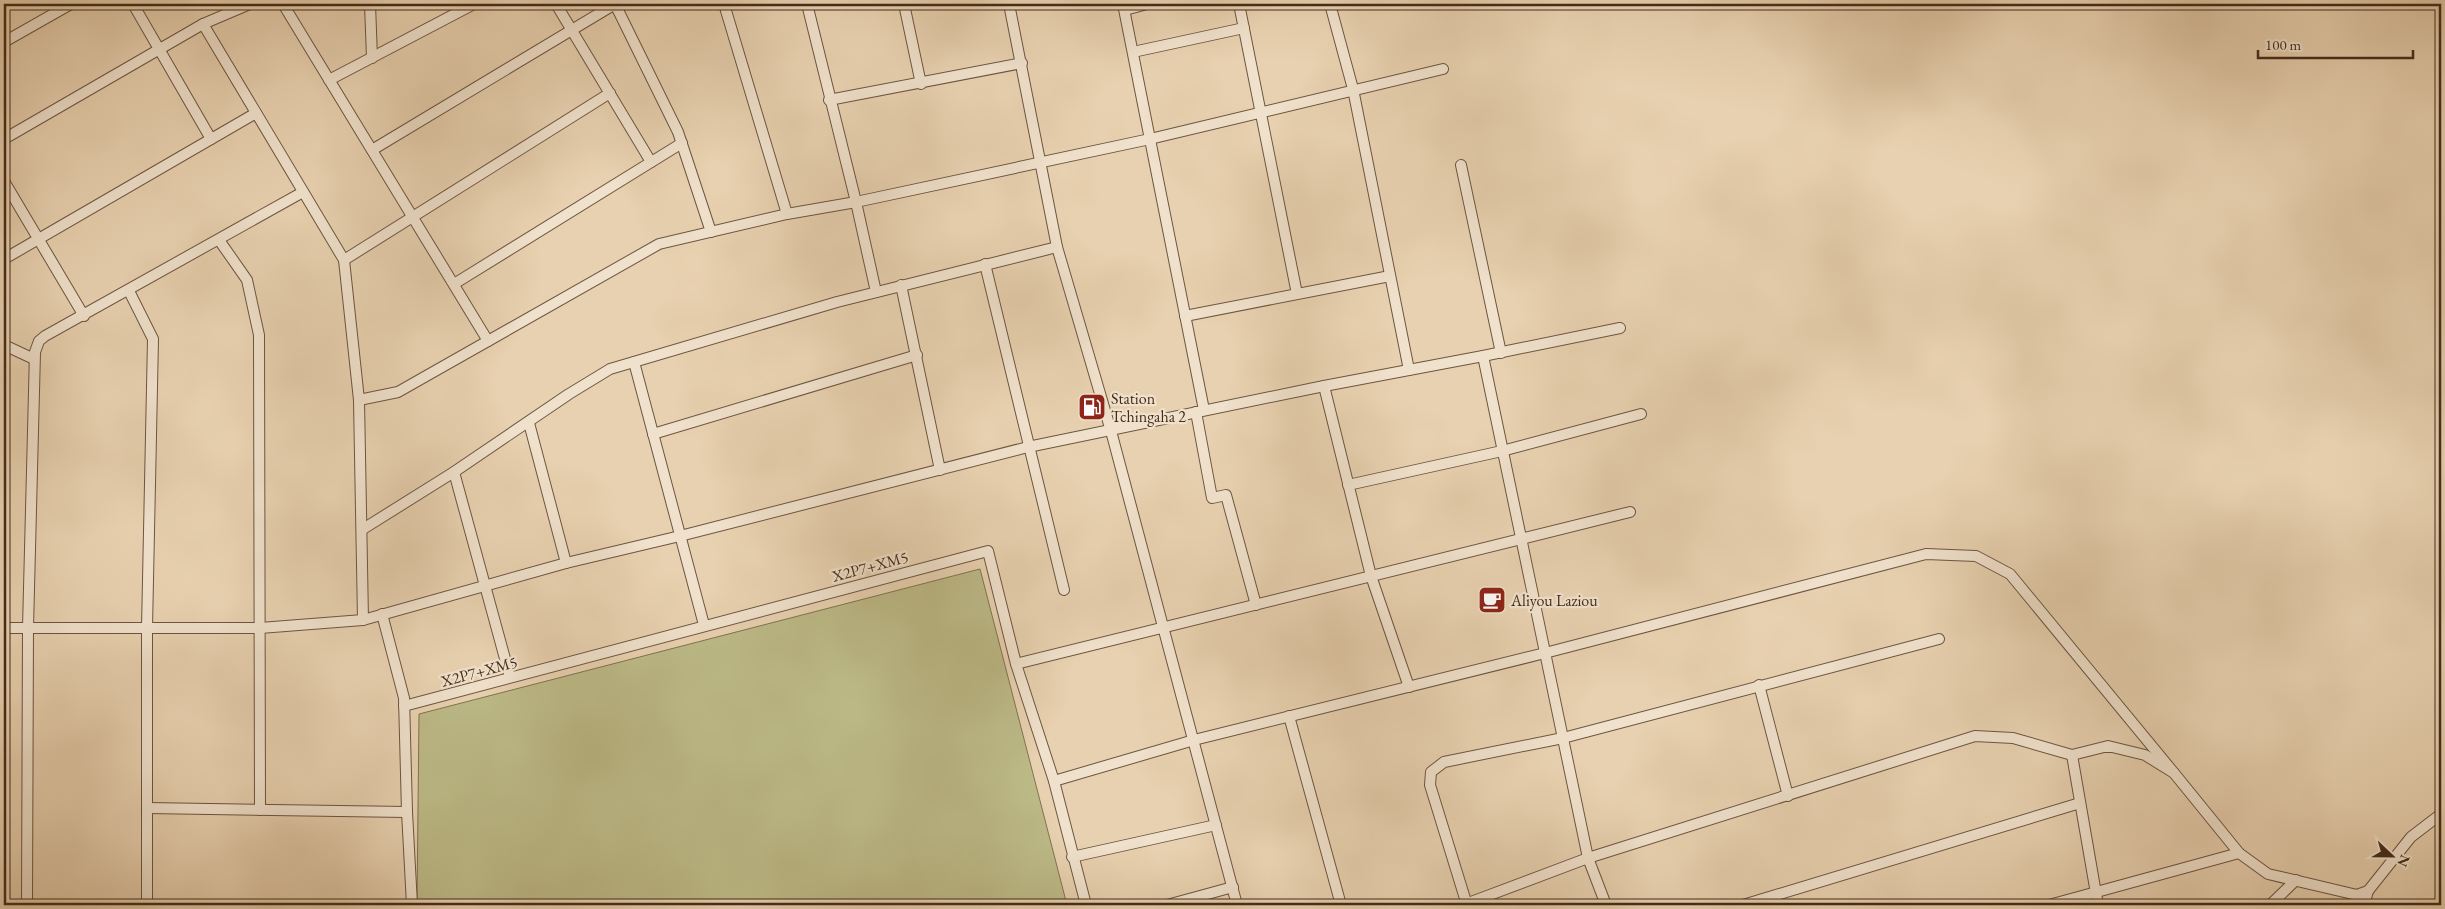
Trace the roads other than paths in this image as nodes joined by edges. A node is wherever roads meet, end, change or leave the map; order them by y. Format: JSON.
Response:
{"nodes":[{"id":1,"x":71,"y":4,"type":"edge"},
{"id":2,"x":133,"y":4,"type":"edge"},
{"id":3,"x":247,"y":4,"type":"edge"},
{"id":4,"x":283,"y":4,"type":"edge"},
{"id":5,"x":370,"y":4,"type":"edge"},
{"id":6,"x":474,"y":4,"type":"edge"},
{"id":7,"x":556,"y":4,"type":"edge"},
{"id":8,"x":615,"y":4,"type":"edge"},
{"id":9,"x":724,"y":4,"type":"edge"},
{"id":10,"x":807,"y":4,"type":"edge"},
{"id":11,"x":904,"y":4,"type":"edge"},
{"id":12,"x":1009,"y":4,"type":"edge"},
{"id":13,"x":1147,"y":4,"type":"edge"},
{"id":14,"x":1239,"y":4,"type":"edge"},
{"id":15,"x":1330,"y":4,"type":"edge"},
{"id":16,"x":1124,"y":7,"type":"edge"},
{"id":17,"x":203,"y":24,"type":"junction"},
{"id":18,"x":1244,"y":28,"type":"junction"},
{"id":19,"x":571,"y":30,"type":"junction"},
{"id":20,"x":4,"y":42,"type":"edge"},
{"id":21,"x":160,"y":49,"type":"junction"},
{"id":22,"x":1133,"y":52,"type":"junction"},
{"id":23,"x":372,"y":58,"type":"junction"},
{"id":24,"x":1022,"y":63,"type":"junction"},
{"id":25,"x":1443,"y":69,"type":"dead end"},
{"id":26,"x":329,"y":80,"type":"junction"},
{"id":27,"x":921,"y":84,"type":"junction"},
{"id":28,"x":1353,"y":89,"type":"junction"},
{"id":29,"x":610,"y":94,"type":"junction"},
{"id":30,"x":829,"y":100,"type":"junction"},
{"id":31,"x":1262,"y":111,"type":"junction"},
{"id":32,"x":256,"y":113,"type":"junction"},
{"id":33,"x":4,"y":139,"type":"edge"},
{"id":34,"x":211,"y":139,"type":"junction"},
{"id":35,"x":1150,"y":139,"type":"junction"},
{"id":36,"x":682,"y":143,"type":"junction"},
{"id":37,"x":372,"y":150,"type":"junction"},
{"id":38,"x":651,"y":162,"type":"junction"},
{"id":39,"x":1039,"y":162,"type":"junction"},
{"id":40,"x":1461,"y":165,"type":"dead end"},
{"id":41,"x":4,"y":181,"type":"edge"},
{"id":42,"x":303,"y":192,"type":"junction"},
{"id":43,"x":856,"y":202,"type":"junction"},
{"id":44,"x":787,"y":214,"type":"junction"},
{"id":45,"x":413,"y":217,"type":"junction"},
{"id":46,"x":711,"y":232,"type":"junction"},
{"id":47,"x":38,"y":239,"type":"junction"},
{"id":48,"x":219,"y":240,"type":"junction"},
{"id":49,"x":1057,"y":247,"type":"junction"},
{"id":50,"x":4,"y":259,"type":"edge"},
{"id":51,"x":344,"y":260,"type":"junction"},
{"id":52,"x":985,"y":264,"type":"junction"},
{"id":53,"x":1390,"y":276,"type":"junction"},
{"id":54,"x":454,"y":284,"type":"junction"},
{"id":55,"x":901,"y":285,"type":"junction"},
{"id":56,"x":129,"y":291,"type":"junction"},
{"id":57,"x":876,"y":292,"type":"junction"},
{"id":58,"x":1297,"y":294,"type":"junction"},
{"id":59,"x":84,"y":316,"type":"junction"},
{"id":60,"x":1185,"y":316,"type":"junction"},
{"id":61,"x":1620,"y":328,"type":"dead end"},
{"id":62,"x":488,"y":341,"type":"junction"},
{"id":63,"x":4,"y":345,"type":"edge"},
{"id":64,"x":1501,"y":353,"type":"junction"},
{"id":65,"x":917,"y":355,"type":"junction"},
{"id":66,"x":1483,"y":356,"type":"junction"},
{"id":67,"x":34,"y":359,"type":"junction"},
{"id":68,"x":634,"y":362,"type":"junction"},
{"id":69,"x":1409,"y":370,"type":"junction"},
{"id":70,"x":1324,"y":386,"type":"junction"},
{"id":71,"x":359,"y":400,"type":"junction"},
{"id":72,"x":1200,"y":411,"type":"junction"},
{"id":73,"x":1640,"y":414,"type":"dead end"},
{"id":74,"x":529,"y":423,"type":"junction"},
{"id":75,"x":1111,"y":431,"type":"junction"},
{"id":76,"x":653,"y":434,"type":"junction"},
{"id":77,"x":1028,"y":447,"type":"junction"},
{"id":78,"x":1502,"y":451,"type":"junction"},
{"id":79,"x":940,"y":470,"type":"junction"},
{"id":80,"x":454,"y":472,"type":"junction"},
{"id":81,"x":1348,"y":486,"type":"junction"},
{"id":82,"x":1630,"y":512,"type":"dead end"},
{"id":83,"x":363,"y":529,"type":"junction"},
{"id":84,"x":680,"y":536,"type":"junction"},
{"id":85,"x":1521,"y":540,"type":"junction"},
{"id":86,"x":566,"y":562,"type":"junction"},
{"id":87,"x":1371,"y":576,"type":"junction"},
{"id":88,"x":485,"y":586,"type":"junction"},
{"id":89,"x":1064,"y":590,"type":"dead end"},
{"id":90,"x":1256,"y":604,"type":"junction"},
{"id":91,"x":382,"y":614,"type":"junction"},
{"id":92,"x":363,"y":620,"type":"junction"},
{"id":93,"x":704,"y":626,"type":"junction"},
{"id":94,"x":1164,"y":627,"type":"junction"},
{"id":95,"x":4,"y":628,"type":"edge"},
{"id":96,"x":28,"y":628,"type":"junction"},
{"id":97,"x":147,"y":628,"type":"junction"},
{"id":98,"x":260,"y":628,"type":"junction"},
{"id":99,"x":1939,"y":639,"type":"dead end"},
{"id":100,"x":1545,"y":653,"type":"junction"},
{"id":101,"x":1016,"y":664,"type":"junction"},
{"id":102,"x":510,"y":677,"type":"junction"},
{"id":103,"x":1759,"y":685,"type":"junction"},
{"id":104,"x":1409,"y":687,"type":"junction"},
{"id":105,"x":404,"y":706,"type":"junction"},
{"id":106,"x":1289,"y":716,"type":"junction"},
{"id":107,"x":1563,"y":738,"type":"junction"},
{"id":108,"x":1194,"y":740,"type":"junction"},
{"id":109,"x":2072,"y":755,"type":"junction"},
{"id":110,"x":2174,"y":773,"type":"junction"},
{"id":111,"x":1054,"y":781,"type":"junction"},
{"id":112,"x":1788,"y":796,"type":"junction"},
{"id":113,"x":2080,"y":803,"type":"junction"},
{"id":114,"x":147,"y":808,"type":"junction"},
{"id":115,"x":260,"y":810,"type":"junction"},
{"id":116,"x":407,"y":812,"type":"junction"},
{"id":117,"x":2441,"y":814,"type":"edge"},
{"id":118,"x":1216,"y":825,"type":"junction"},
{"id":119,"x":2239,"y":853,"type":"junction"},
{"id":120,"x":1072,"y":857,"type":"junction"},
{"id":121,"x":1588,"y":858,"type":"junction"},
{"id":122,"x":2296,"y":880,"type":"junction"},
{"id":123,"x":1232,"y":887,"type":"junction"},
{"id":124,"x":2368,"y":891,"type":"junction"},
{"id":125,"x":2096,"y":892,"type":"junction"},
{"id":126,"x":27,"y":905,"type":"edge"},
{"id":127,"x":147,"y":905,"type":"edge"},
{"id":128,"x":412,"y":905,"type":"edge"},
{"id":129,"x":1086,"y":905,"type":"edge"},
{"id":130,"x":1166,"y":905,"type":"edge"},
{"id":131,"x":1237,"y":905,"type":"edge"},
{"id":132,"x":1341,"y":905,"type":"edge"},
{"id":133,"x":1465,"y":905,"type":"edge"},
{"id":134,"x":1606,"y":905,"type":"edge"},
{"id":135,"x":1743,"y":905,"type":"edge"},
{"id":136,"x":2049,"y":905,"type":"edge"},
{"id":137,"x":2098,"y":905,"type":"edge"},
{"id":138,"x":2270,"y":905,"type":"edge"},
{"id":139,"x":2364,"y":905,"type":"edge"}],
"edges":[{"from":1,"to":20,"type":"street"},
{"from":2,"to":21,"type":"street"},
{"from":3,"to":17,"type":"street"},
{"from":4,"to":26,"type":"street"},
{"from":5,"to":23,"type":"street"},
{"from":6,"to":23,"type":"street"},
{"from":7,"to":19,"type":"street"},
{"from":8,"to":19,"type":"street"},
{"from":8,"to":36,"type":"street"},
{"from":9,"to":44,"type":"street"},
{"from":10,"to":30,"type":"street"},
{"from":11,"to":27,"type":"street"},
{"from":12,"to":24,"type":"street"},
{"from":13,"to":16,"type":"street"},
{"from":14,"to":18,"type":"street"},
{"from":15,"to":28,"type":"street"},
{"from":16,"to":22,"type":"street"},
{"from":17,"to":21,"type":"street"},
{"from":17,"to":32,"type":"street"},
{"from":18,"to":22,"type":"street"},
{"from":18,"to":31,"type":"street"},
{"from":19,"to":29,"type":"street"},
{"from":19,"to":37,"type":"street"},
{"from":21,"to":33,"type":"street"},
{"from":21,"to":34,"type":"street"},
{"from":22,"to":35,"type":"street"},
{"from":23,"to":26,"type":"street"},
{"from":24,"to":27,"type":"street"},
{"from":24,"to":39,"type":"street"},
{"from":25,"to":28,"type":"street"},
{"from":26,"to":37,"type":"street"},
{"from":27,"to":30,"type":"street"},
{"from":28,"to":31,"type":"street"},
{"from":28,"to":53,"type":"street"},
{"from":29,"to":38,"type":"street"},
{"from":29,"to":45,"type":"street"},
{"from":30,"to":43,"type":"street"},
{"from":31,"to":35,"type":"street"},
{"from":31,"to":58,"type":"street"},
{"from":32,"to":34,"type":"street"},
{"from":32,"to":42,"type":"street"},
{"from":34,"to":47,"type":"street"},
{"from":35,"to":39,"type":"street"},
{"from":35,"to":60,"type":"street"},
{"from":36,"to":38,"type":"street"},
{"from":36,"to":46,"type":"street"},
{"from":37,"to":45,"type":"street"},
{"from":38,"to":54,"type":"street"},
{"from":39,"to":43,"type":"street"},
{"from":39,"to":49,"type":"street"},
{"from":40,"to":64,"type":"street"},
{"from":41,"to":47,"type":"street"},
{"from":42,"to":48,"type":"street"},
{"from":42,"to":51,"type":"street"},
{"from":43,"to":44,"type":"street"},
{"from":43,"to":57,"type":"street"},
{"from":44,"to":46,"type":"street"},
{"from":45,"to":51,"type":"street"},
{"from":45,"to":54,"type":"street"},
{"from":46,"to":62,"type":"street"},
{"from":47,"to":50,"type":"street"},
{"from":47,"to":59,"type":"street"},
{"from":48,"to":56,"type":"street"},
{"from":48,"to":98,"type":"street"},
{"from":49,"to":52,"type":"street"},
{"from":49,"to":75,"type":"street"},
{"from":51,"to":71,"type":"street"},
{"from":52,"to":55,"type":"street"},
{"from":52,"to":77,"type":"street"},
{"from":53,"to":58,"type":"street"},
{"from":53,"to":69,"type":"street"},
{"from":54,"to":62,"type":"street"},
{"from":55,"to":57,"type":"street"},
{"from":55,"to":65,"type":"street"},
{"from":56,"to":59,"type":"street"},
{"from":56,"to":97,"type":"street"},
{"from":57,"to":68,"type":"street"},
{"from":58,"to":60,"type":"street"},
{"from":59,"to":67,"type":"street"},
{"from":60,"to":72,"type":"street"},
{"from":61,"to":64,"type":"street"},
{"from":62,"to":71,"type":"street"},
{"from":63,"to":67,"type":"street"},
{"from":64,"to":66,"type":"street"},
{"from":65,"to":76,"type":"street"},
{"from":65,"to":79,"type":"street"},
{"from":66,"to":69,"type":"street"},
{"from":66,"to":78,"type":"street"},
{"from":67,"to":96,"type":"street"},
{"from":68,"to":74,"type":"street"},
{"from":68,"to":76,"type":"street"},
{"from":69,"to":70,"type":"street"},
{"from":70,"to":72,"type":"street"},
{"from":70,"to":81,"type":"street"},
{"from":71,"to":83,"type":"street"},
{"from":72,"to":75,"type":"street"},
{"from":72,"to":90,"type":"street"},
{"from":73,"to":78,"type":"street"},
{"from":74,"to":80,"type":"street"},
{"from":74,"to":86,"type":"street"},
{"from":75,"to":77,"type":"street"},
{"from":75,"to":94,"type":"street"},
{"from":76,"to":84,"type":"street"},
{"from":77,"to":79,"type":"street"},
{"from":77,"to":89,"type":"street"},
{"from":78,"to":81,"type":"street"},
{"from":78,"to":85,"type":"street"},
{"from":79,"to":84,"type":"street"},
{"from":80,"to":83,"type":"street"},
{"from":80,"to":88,"type":"street"},
{"from":81,"to":87,"type":"street"},
{"from":82,"to":85,"type":"street"},
{"from":83,"to":92,"type":"street"},
{"from":84,"to":86,"type":"street"},
{"from":84,"to":93,"type":"street"},
{"from":85,"to":87,"type":"street"},
{"from":85,"to":100,"type":"street"},
{"from":86,"to":88,"type":"street"},
{"from":87,"to":90,"type":"street"},
{"from":87,"to":104,"type":"street"},
{"from":88,"to":91,"type":"street"},
{"from":88,"to":102,"type":"street"},
{"from":90,"to":94,"type":"street"},
{"from":91,"to":92,"type":"street"},
{"from":91,"to":105,"type":"street"},
{"from":92,"to":98,"type":"street"},
{"from":93,"to":101,"type":"street","name":"X2P7+XM5"},
{"from":93,"to":102,"type":"street","name":"X2P7+XM5"},
{"from":94,"to":101,"type":"street"},
{"from":94,"to":108,"type":"street"},
{"from":95,"to":96,"type":"street"},
{"from":96,"to":97,"type":"street"},
{"from":96,"to":126,"type":"street"},
{"from":97,"to":98,"type":"street"},
{"from":97,"to":114,"type":"street"},
{"from":98,"to":115,"type":"street"},
{"from":99,"to":103,"type":"street"},
{"from":100,"to":104,"type":"street"},
{"from":100,"to":107,"type":"street"},
{"from":100,"to":110,"type":"street"},
{"from":101,"to":111,"type":"street","name":"X2P7+XM5"},
{"from":102,"to":105,"type":"street","name":"X2P7+XM5"},
{"from":103,"to":107,"type":"street"},
{"from":103,"to":112,"type":"street"},
{"from":104,"to":106,"type":"street"},
{"from":105,"to":116,"type":"street"},
{"from":106,"to":108,"type":"street"},
{"from":106,"to":132,"type":"street"},
{"from":107,"to":121,"type":"street"},
{"from":107,"to":133,"type":"street"},
{"from":108,"to":111,"type":"street"},
{"from":108,"to":118,"type":"street"},
{"from":109,"to":110,"type":"street"},
{"from":109,"to":112,"type":"street"},
{"from":109,"to":113,"type":"street"},
{"from":110,"to":119,"type":"street"},
{"from":111,"to":120,"type":"street","name":"X2P7+XM5"},
{"from":112,"to":121,"type":"street"},
{"from":113,"to":125,"type":"street"},
{"from":113,"to":135,"type":"street"},
{"from":114,"to":115,"type":"street"},
{"from":114,"to":127,"type":"street"},
{"from":115,"to":116,"type":"street"},
{"from":116,"to":128,"type":"street"},
{"from":117,"to":124,"type":"street"},
{"from":118,"to":120,"type":"street"},
{"from":118,"to":123,"type":"street"},
{"from":119,"to":122,"type":"street"},
{"from":119,"to":125,"type":"street"},
{"from":120,"to":129,"type":"street","name":"X2P7+XM5"},
{"from":121,"to":133,"type":"street"},
{"from":121,"to":134,"type":"street"},
{"from":122,"to":124,"type":"street"},
{"from":122,"to":138,"type":"street"},
{"from":123,"to":130,"type":"street"},
{"from":123,"to":131,"type":"street"},
{"from":124,"to":139,"type":"street"},
{"from":125,"to":136,"type":"street"},
{"from":125,"to":137,"type":"street"}]}
